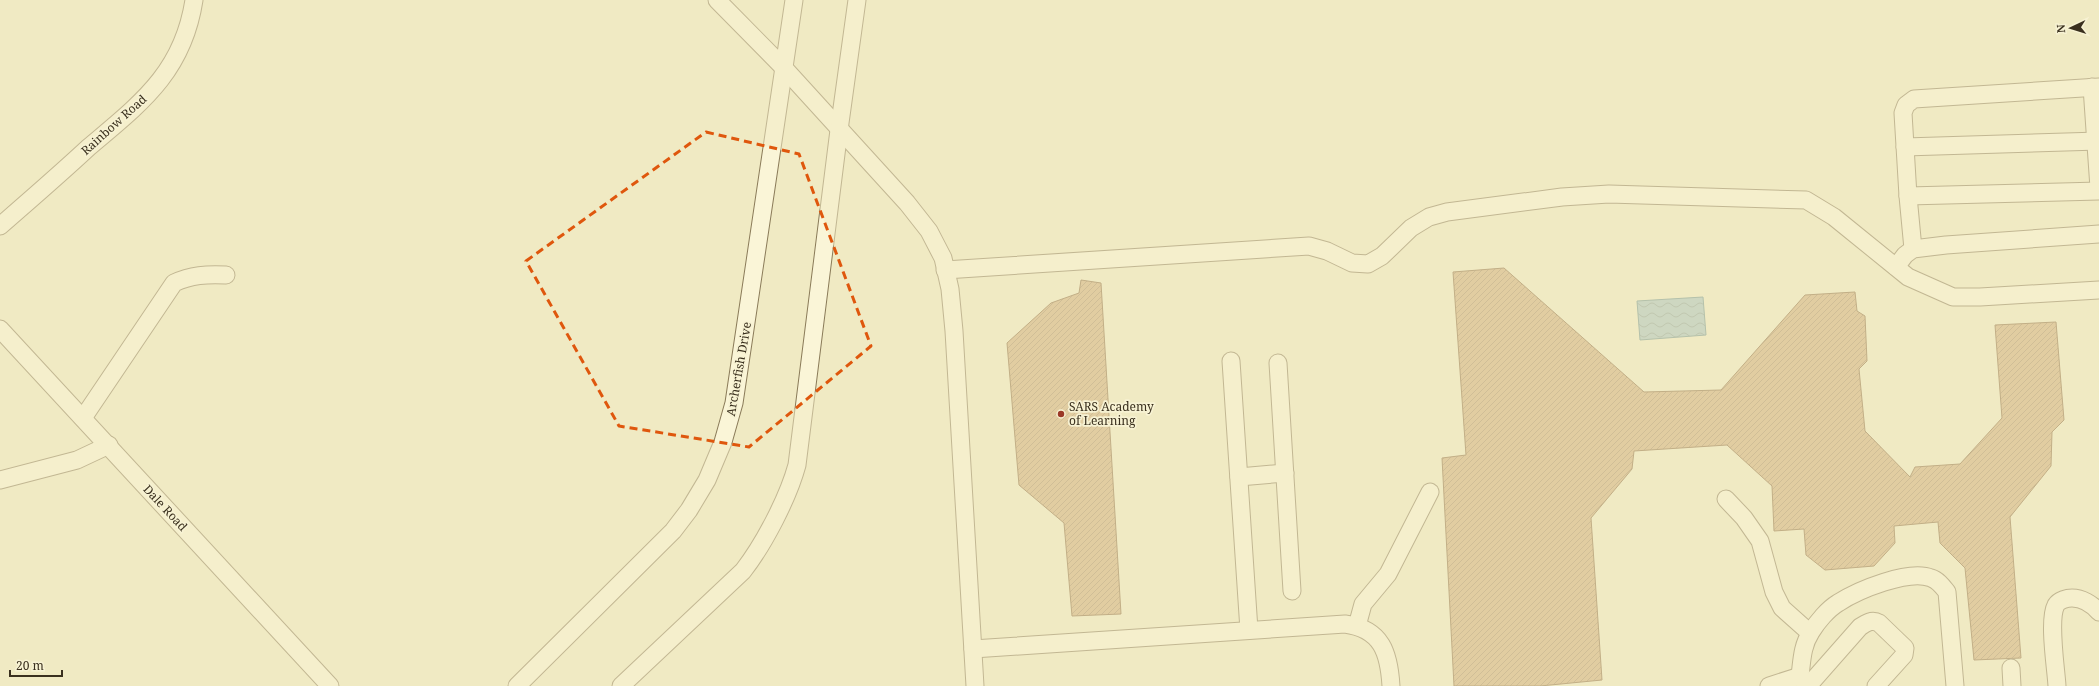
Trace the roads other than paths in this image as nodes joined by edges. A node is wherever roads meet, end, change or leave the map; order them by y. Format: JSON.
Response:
{"nodes":[{"id":1,"x":194,"y":0,"type":"edge"},
{"id":2,"x":717,"y":0,"type":"edge"},
{"id":3,"x":794,"y":0,"type":"edge"},
{"id":4,"x":857,"y":0,"type":"edge"},
{"id":5,"x":784,"y":68,"type":"junction"},
{"id":6,"x":2096,"y":87,"type":"edge"},
{"id":7,"x":839,"y":130,"type":"junction"},
{"id":8,"x":2097,"y":141,"type":"edge"},
{"id":9,"x":1905,"y":147,"type":"junction"},
{"id":10,"x":2099,"y":188,"type":"edge"},
{"id":11,"x":2099,"y":191,"type":"edge"},
{"id":12,"x":1908,"y":196,"type":"junction"},
{"id":13,"x":0,"y":226,"type":"edge"},
{"id":14,"x":2099,"y":234,"type":"edge"},
{"id":15,"x":1913,"y":250,"type":"junction"},
{"id":16,"x":1896,"y":267,"type":"junction"},
{"id":17,"x":945,"y":270,"type":"junction"},
{"id":18,"x":226,"y":275,"type":"dead end"},
{"id":19,"x":2099,"y":290,"type":"edge"},
{"id":20,"x":0,"y":329,"type":"edge"},
{"id":21,"x":1232,"y":361,"type":"dead end"},
{"id":22,"x":1278,"y":363,"type":"dead end"},
{"id":23,"x":83,"y":418,"type":"junction"},
{"id":24,"x":109,"y":445,"type":"junction"},
{"id":25,"x":1285,"y":473,"type":"junction"},
{"id":26,"x":1239,"y":477,"type":"junction"},
{"id":27,"x":0,"y":480,"type":"edge"},
{"id":28,"x":1430,"y":492,"type":"dead end"},
{"id":29,"x":1726,"y":499,"type":"dead end"},
{"id":30,"x":1292,"y":592,"type":"dead end"},
{"id":31,"x":2099,"y":612,"type":"edge"},
{"id":32,"x":1357,"y":626,"type":"junction"},
{"id":33,"x":1250,"y":630,"type":"junction"},
{"id":34,"x":1810,"y":633,"type":"junction"},
{"id":35,"x":973,"y":649,"type":"junction"},
{"id":36,"x":2011,"y":668,"type":"dead end"},
{"id":37,"x":1805,"y":683,"type":"edge"},
{"id":38,"x":330,"y":686,"type":"edge"},
{"id":39,"x":517,"y":686,"type":"edge"},
{"id":40,"x":621,"y":686,"type":"edge"},
{"id":41,"x":975,"y":686,"type":"edge"},
{"id":42,"x":1391,"y":686,"type":"edge"},
{"id":43,"x":1769,"y":686,"type":"edge"},
{"id":44,"x":1876,"y":686,"type":"edge"},
{"id":45,"x":1955,"y":686,"type":"edge"},
{"id":46,"x":2012,"y":686,"type":"edge"},
{"id":47,"x":2057,"y":686,"type":"edge"}],
"edges":[{"from":1,"to":13,"type":"street","name":"Rainbow Road"},
{"from":2,"to":5,"type":"street"},
{"from":3,"to":5,"type":"street","name":"Archerfish Drive"},
{"from":4,"to":7,"type":"street"},
{"from":5,"to":7,"type":"street"},
{"from":5,"to":39,"type":"street","name":"Archerfish Drive"},
{"from":6,"to":8,"type":"street"},
{"from":6,"to":9,"type":"street"},
{"from":7,"to":17,"type":"street"},
{"from":7,"to":40,"type":"street"},
{"from":8,"to":9,"type":"street"},
{"from":8,"to":10,"type":"street"},
{"from":9,"to":12,"type":"street"},
{"from":11,"to":12,"type":"street"},
{"from":12,"to":15,"type":"street"},
{"from":14,"to":15,"type":"street"},
{"from":15,"to":16,"type":"street"},
{"from":16,"to":17,"type":"street"},
{"from":16,"to":19,"type":"street"},
{"from":17,"to":35,"type":"street"},
{"from":18,"to":23,"type":"street"},
{"from":20,"to":23,"type":"street","name":"Dale Road"},
{"from":21,"to":26,"type":"street"},
{"from":22,"to":25,"type":"street"},
{"from":23,"to":24,"type":"street","name":"Dale Road"},
{"from":24,"to":27,"type":"street"},
{"from":24,"to":38,"type":"street","name":"Dale Road"},
{"from":25,"to":26,"type":"street"},
{"from":25,"to":30,"type":"street"},
{"from":26,"to":33,"type":"street"},
{"from":28,"to":32,"type":"street"},
{"from":29,"to":34,"type":"street"},
{"from":31,"to":47,"type":"street"},
{"from":32,"to":33,"type":"street"},
{"from":32,"to":42,"type":"street"},
{"from":33,"to":35,"type":"street"},
{"from":34,"to":37,"type":"street"},
{"from":34,"to":45,"type":"street"},
{"from":35,"to":41,"type":"street"},
{"from":36,"to":46,"type":"street"},
{"from":37,"to":43,"type":"street"},
{"from":37,"to":44,"type":"street"}]}
